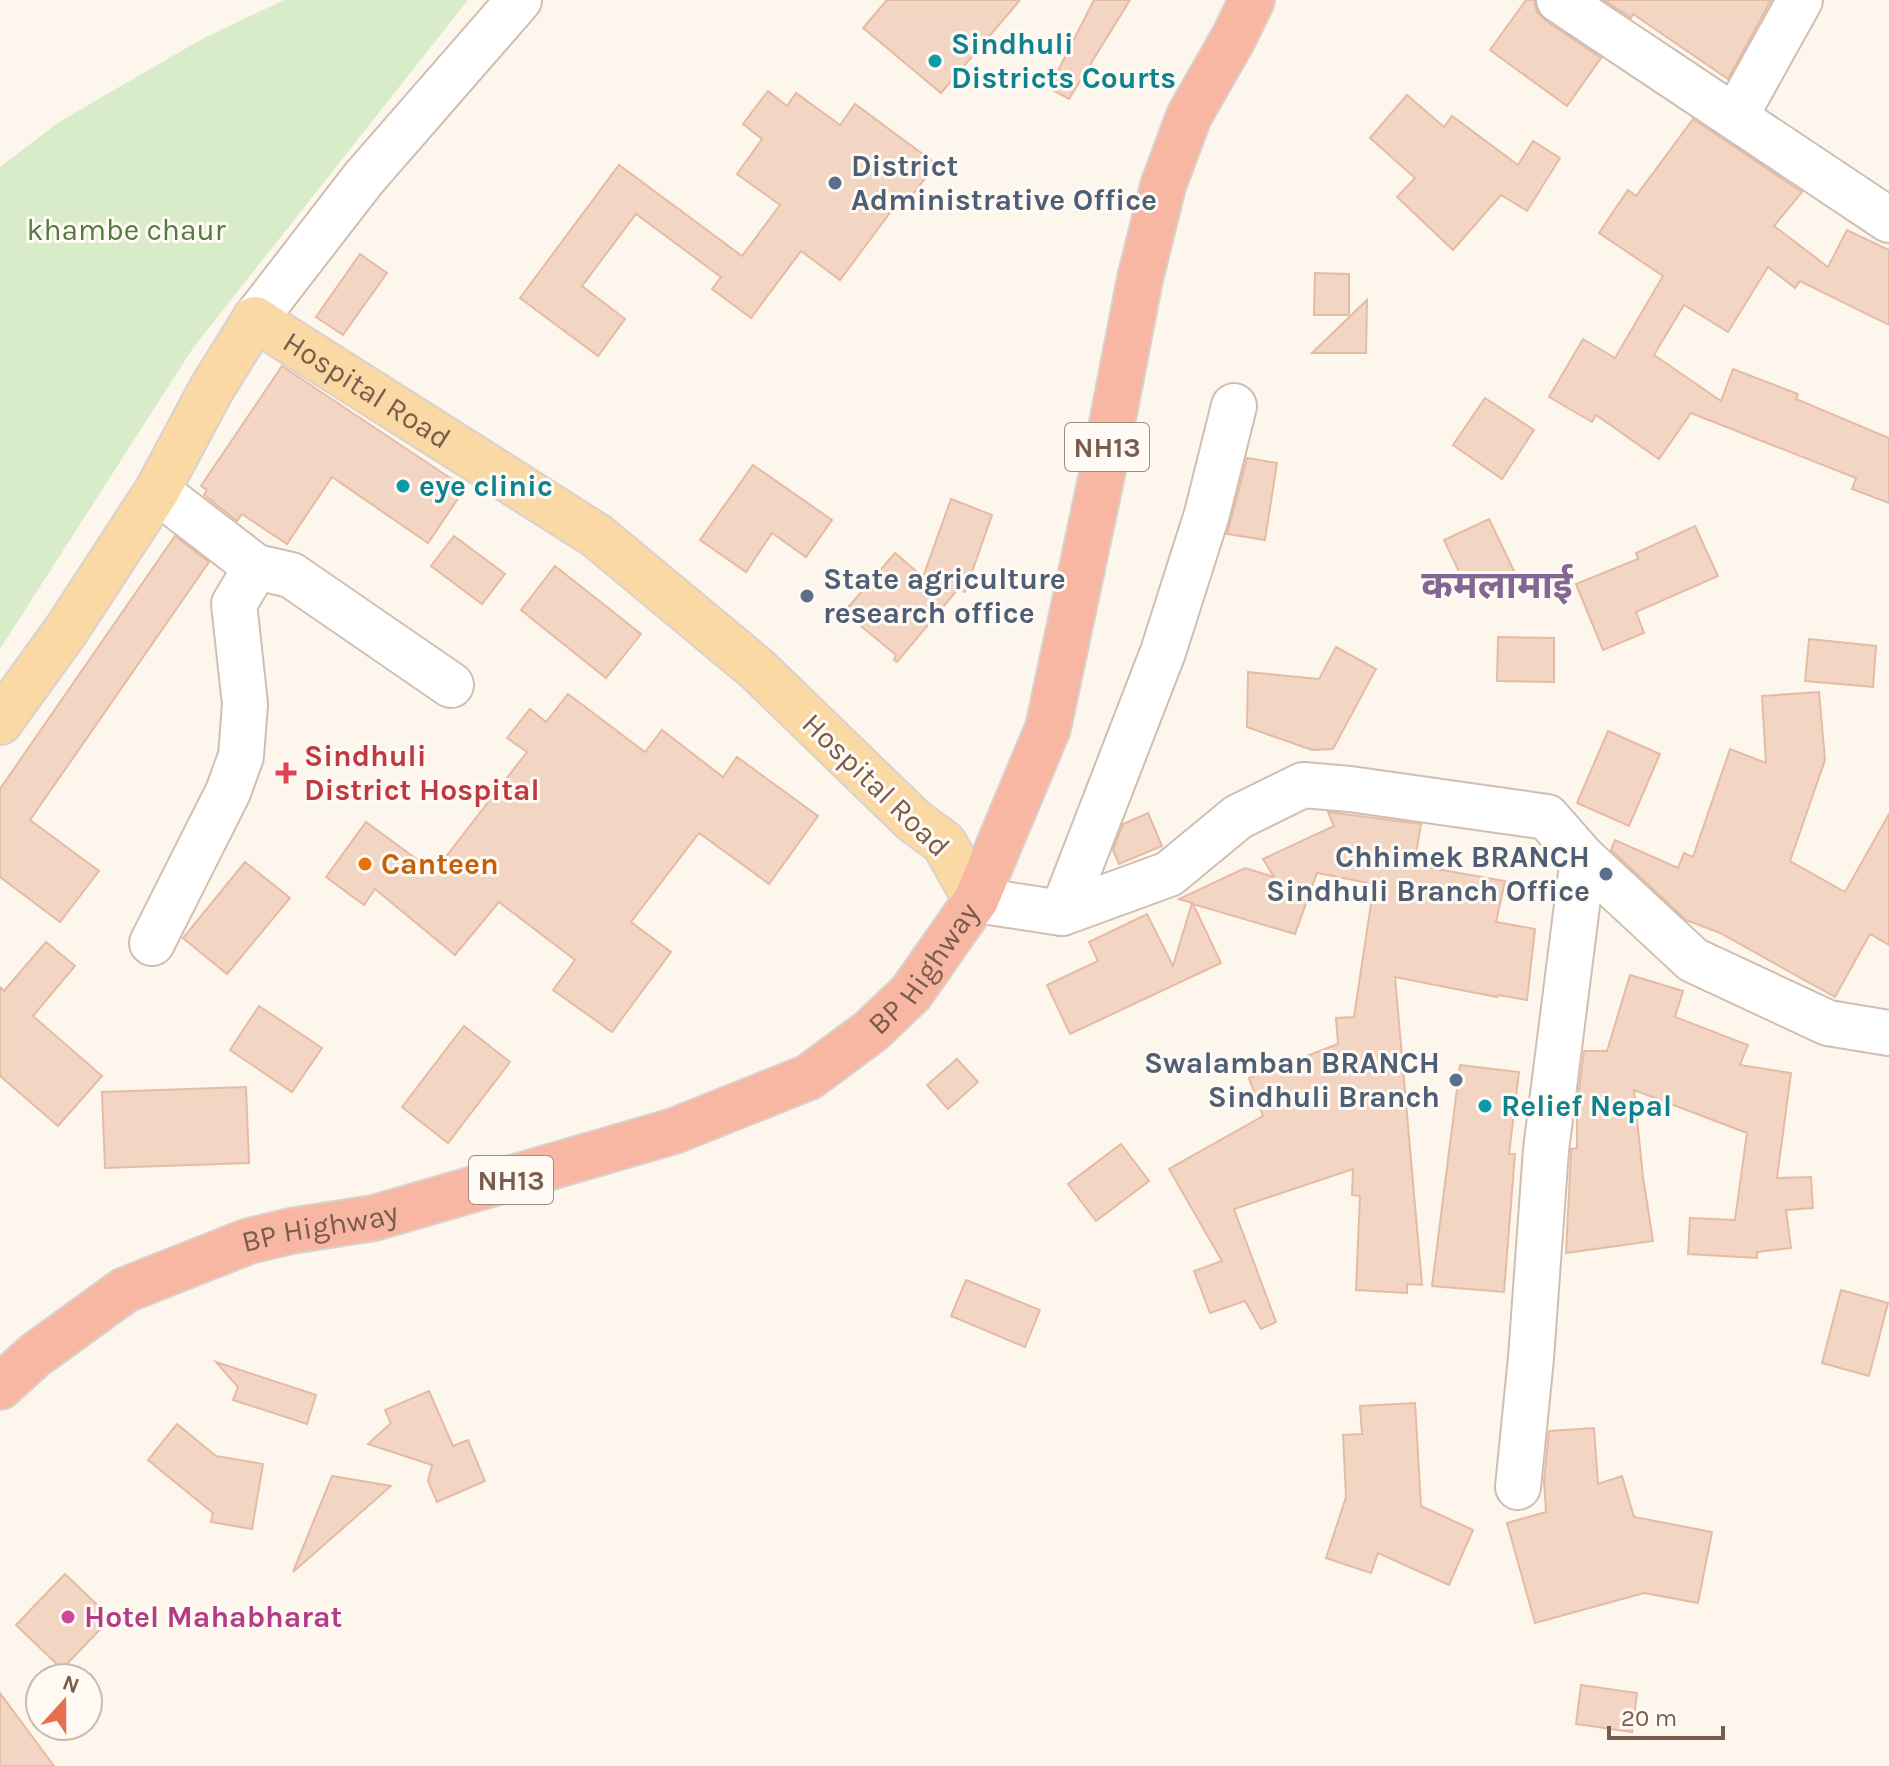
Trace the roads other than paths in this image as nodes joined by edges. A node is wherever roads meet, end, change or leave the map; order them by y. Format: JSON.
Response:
{"nodes":[{"id":1,"x":519,"y":0,"type":"edge"},
{"id":2,"x":1252,"y":0,"type":"edge"},
{"id":3,"x":1559,"y":0,"type":"edge"},
{"id":4,"x":1800,"y":0,"type":"edge"},
{"id":5,"x":1735,"y":117,"type":"junction"},
{"id":6,"x":1889,"y":220,"type":"edge"},
{"id":7,"x":255,"y":319,"type":"junction"},
{"id":8,"x":1234,"y":406,"type":"dead end"},
{"id":9,"x":157,"y":491,"type":"junction"},
{"id":10,"x":256,"y":567,"type":"junction"},
{"id":11,"x":451,"y":685,"type":"dead end"},
{"id":12,"x":0,"y":722,"type":"edge"},
{"id":13,"x":1583,"y":858,"type":"junction"},
{"id":14,"x":976,"y":900,"type":"junction"},
{"id":15,"x":1062,"y":913,"type":"junction"},
{"id":16,"x":152,"y":943,"type":"dead end"},
{"id":17,"x":1889,"y":1033,"type":"edge"},
{"id":18,"x":0,"y":1387,"type":"edge"},
{"id":19,"x":1518,"y":1487,"type":"dead end"}],
"edges":[{"from":1,"to":7,"type":"street"},
{"from":2,"to":14,"type":"highway","name":"BP Highway","number":"NH13"},
{"from":3,"to":5,"type":"street"},
{"from":4,"to":5,"type":"street"},
{"from":5,"to":6,"type":"street"},
{"from":7,"to":9,"type":"main road","name":"Hospital Road"},
{"from":7,"to":14,"type":"main road","name":"Hospital Road"},
{"from":8,"to":15,"type":"street"},
{"from":9,"to":10,"type":"street"},
{"from":9,"to":12,"type":"main road","name":"Hospital Road"},
{"from":10,"to":11,"type":"street"},
{"from":10,"to":16,"type":"street"},
{"from":13,"to":15,"type":"street"},
{"from":13,"to":17,"type":"street"},
{"from":13,"to":19,"type":"street"},
{"from":14,"to":15,"type":"street"},
{"from":14,"to":18,"type":"highway","name":"BP Highway","number":"NH13"}]}
